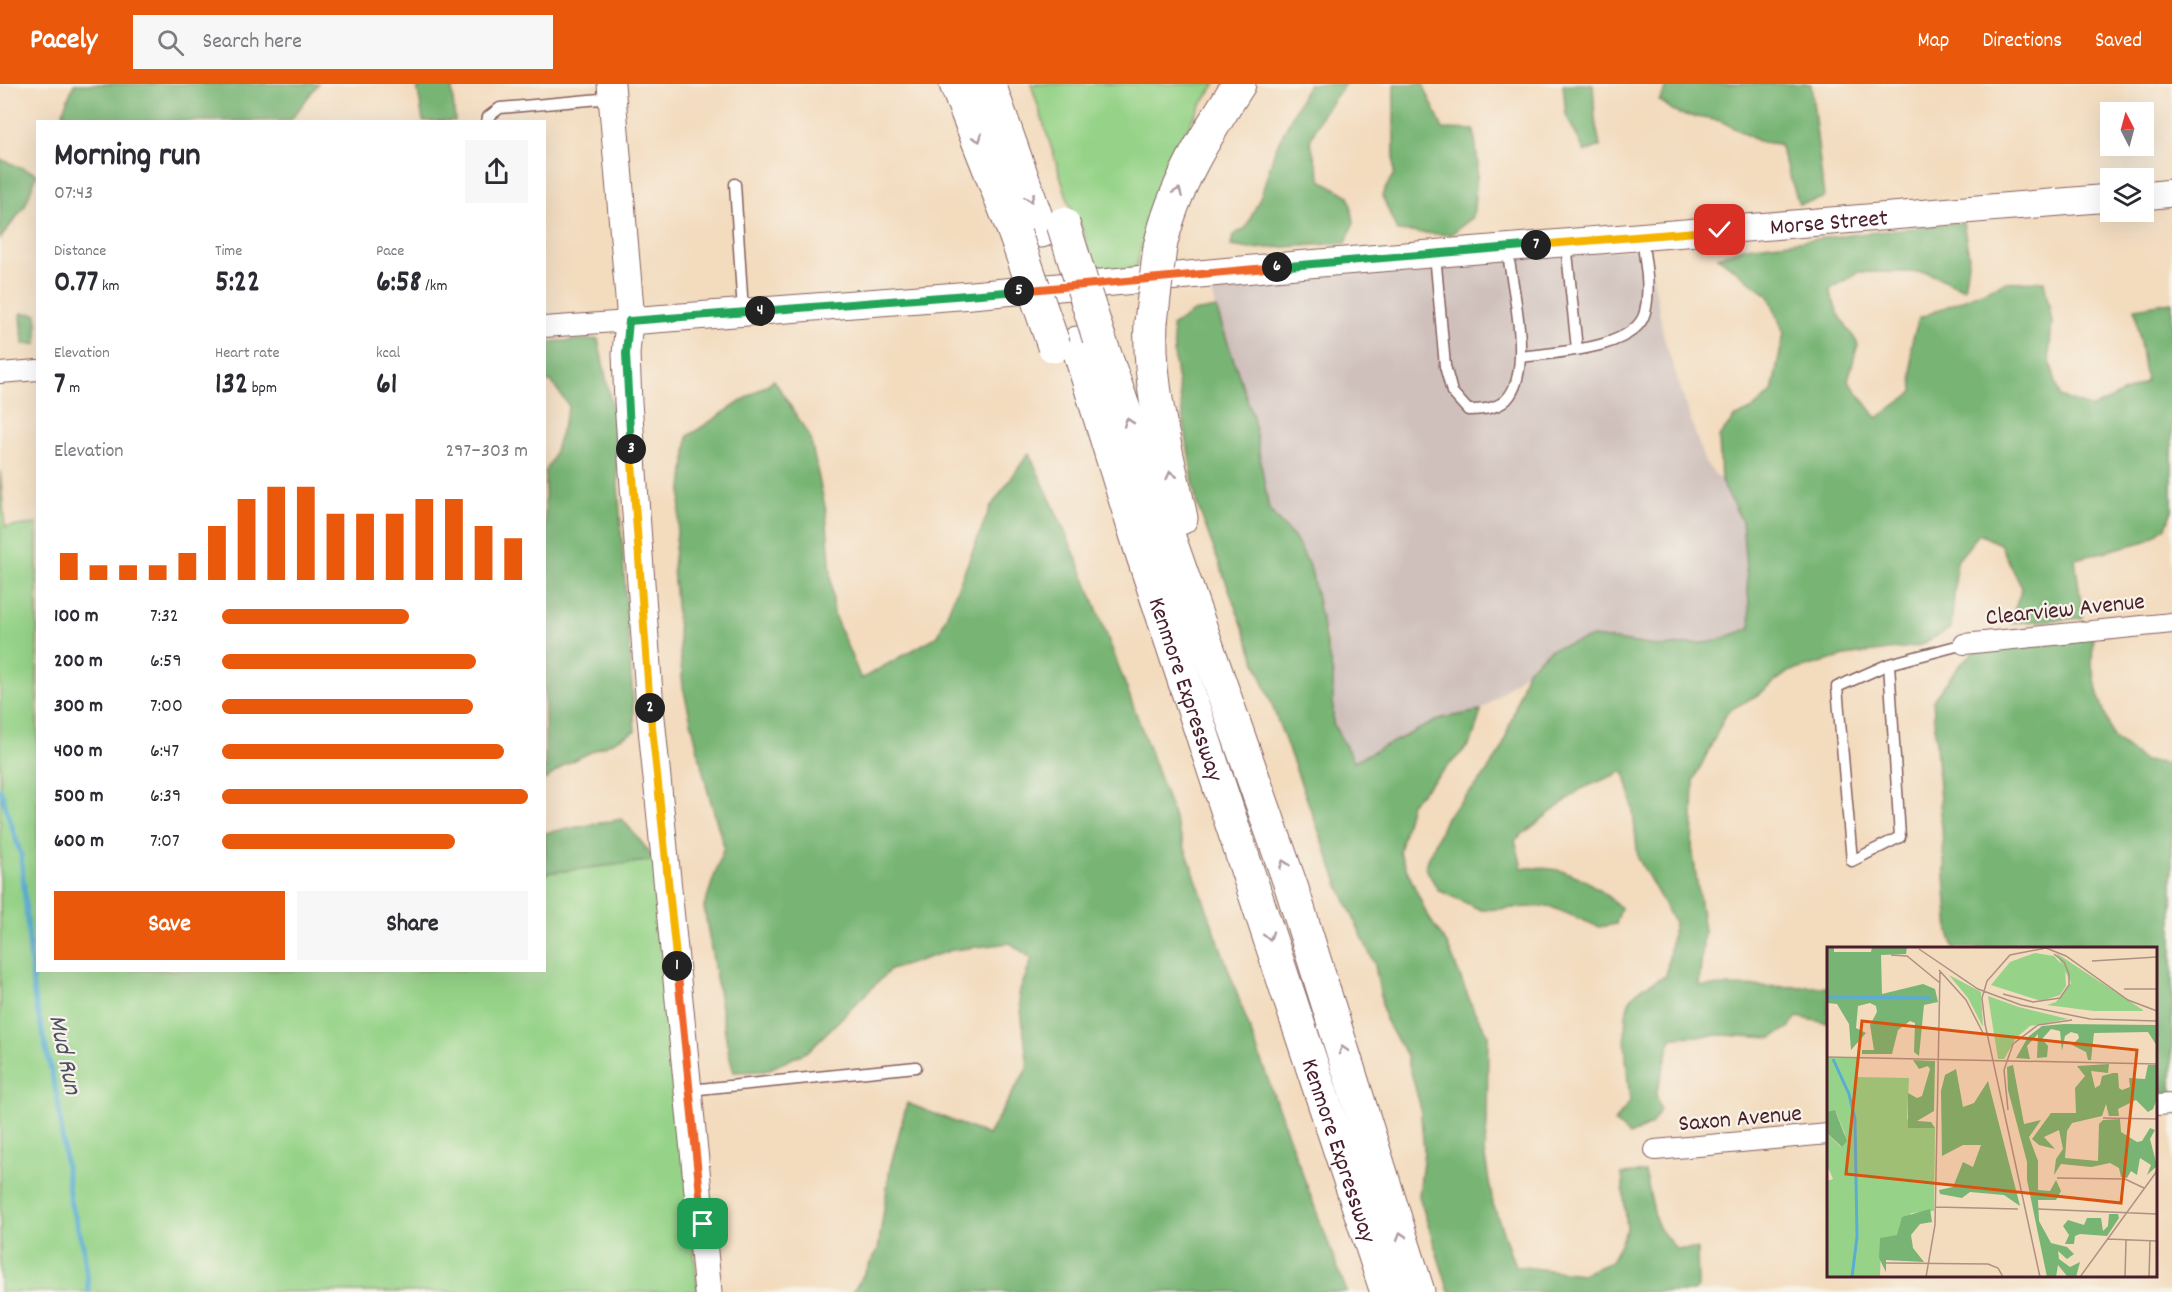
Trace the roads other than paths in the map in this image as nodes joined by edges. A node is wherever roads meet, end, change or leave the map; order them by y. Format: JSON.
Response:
{"nodes":[{"id":1,"x":956,"y":84,"type":"edge"},
{"id":2,"x":988,"y":84,"type":"edge"},
{"id":3,"x":1013,"y":84,"type":"edge"},
{"id":4,"x":1239,"y":84,"type":"edge"},
{"id":5,"x":611,"y":91,"type":"edge"},
{"id":6,"x":487,"y":120,"type":"edge"},
{"id":7,"x":735,"y":184,"type":"dead end"},
{"id":8,"x":2172,"y":193,"type":"edge"},
{"id":9,"x":2154,"y":195,"type":"edge"},
{"id":10,"x":2100,"y":199,"type":"edge"},
{"id":11,"x":1040,"y":230,"type":"junction"},
{"id":12,"x":1642,"y":237,"type":"junction"},
{"id":13,"x":1566,"y":243,"type":"junction"},
{"id":14,"x":1507,"y":248,"type":"junction"},
{"id":15,"x":1435,"y":254,"type":"junction"},
{"id":16,"x":743,"y":312,"type":"junction"},
{"id":17,"x":629,"y":321,"type":"junction"},
{"id":18,"x":546,"y":327,"type":"edge"},
{"id":19,"x":1077,"y":342,"type":"junction"},
{"id":20,"x":1576,"y":349,"type":"junction"},
{"id":21,"x":1521,"y":357,"type":"junction"},
{"id":22,"x":36,"y":370,"type":"edge"},
{"id":23,"x":0,"y":373,"type":"edge"},
{"id":24,"x":2172,"y":623,"type":"edge"},
{"id":25,"x":1964,"y":644,"type":"joint"},
{"id":26,"x":1889,"y":664,"type":"junction"},
{"id":27,"x":1217,"y":675,"type":"junction"},
{"id":28,"x":916,"y":1067,"type":"dead end"},
{"id":29,"x":690,"y":1090,"type":"junction"},
{"id":30,"x":2172,"y":1104,"type":"edge"},
{"id":31,"x":2157,"y":1105,"type":"edge"},
{"id":32,"x":1827,"y":1134,"type":"edge"},
{"id":33,"x":1655,"y":1150,"type":"dead end"},
{"id":34,"x":708,"y":1292,"type":"edge"},
{"id":35,"x":1387,"y":1292,"type":"edge"},
{"id":36,"x":1418,"y":1292,"type":"edge"}],
"edges":[{"from":1,"to":11,"type":"highway","one_way":true},
{"from":2,"to":11,"type":"highway","one_way":true},
{"from":3,"to":11,"type":"highway"},
{"from":27,"to":4,"type":"highway","one_way":true,"bridge":true},
{"from":5,"to":6,"type":"lane"},
{"from":5,"to":17,"type":"street"},
{"from":7,"to":16,"type":"lane"},
{"from":8,"to":9,"type":"street"},
{"from":10,"to":12,"type":"street","name":"Morse Street"},
{"from":11,"to":19,"type":"highway","bridge":true},
{"from":11,"to":19,"type":"highway","bridge":true},
{"from":12,"to":13,"type":"street","name":"Morse Street"},
{"from":12,"to":20,"type":"lane"},
{"from":13,"to":14,"type":"street","name":"Morse Street"},
{"from":13,"to":20,"type":"lane"},
{"from":14,"to":15,"type":"street","name":"Morse Street"},
{"from":14,"to":21,"type":"lane"},
{"from":15,"to":16,"type":"street","name":"Morse Street"},
{"from":15,"to":21,"type":"lane"},
{"from":16,"to":17,"type":"street","name":"Morse Street"},
{"from":17,"to":18,"type":"street","name":"Morse Street"},
{"from":17,"to":29,"type":"street"},
{"from":27,"to":19,"type":"highway","one_way":true},
{"from":19,"to":35,"type":"highway","name":"Kenmore Expressway","one_way":true},
{"from":20,"to":21,"type":"lane"},
{"from":22,"to":23,"type":"street"},
{"from":24,"to":25,"type":"street","name":"Clearview Avenue"},
{"from":25,"to":26,"type":"lane"},
{"from":26,"to":26,"type":"lane"},
{"from":36,"to":27,"type":"highway","name":"Kenmore Expressway","one_way":true},
{"from":28,"to":29,"type":"lane"},
{"from":29,"to":34,"type":"street"},
{"from":30,"to":31,"type":"street"},
{"from":32,"to":33,"type":"street","name":"Saxon Avenue"}]}
